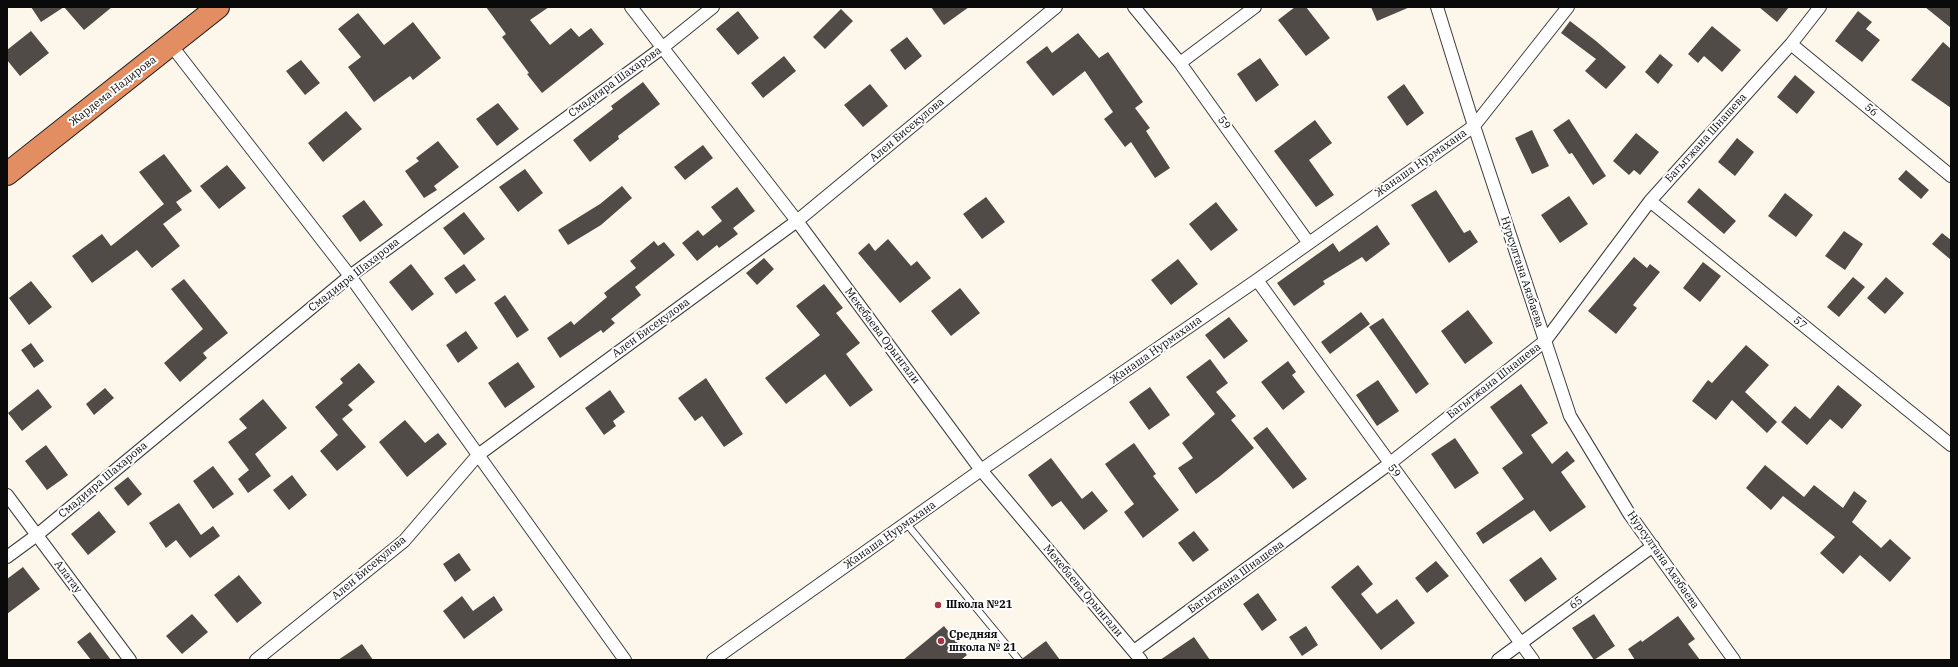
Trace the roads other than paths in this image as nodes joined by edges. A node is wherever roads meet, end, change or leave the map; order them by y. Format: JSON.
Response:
{"nodes":[{"id":1,"x":218,"y":7,"type":"edge"},
{"id":2,"x":631,"y":7,"type":"edge"},
{"id":3,"x":713,"y":7,"type":"edge"},
{"id":4,"x":1056,"y":7,"type":"edge"},
{"id":5,"x":1134,"y":7,"type":"edge"},
{"id":6,"x":1255,"y":7,"type":"edge"},
{"id":7,"x":1437,"y":7,"type":"edge"},
{"id":8,"x":1568,"y":7,"type":"edge"},
{"id":9,"x":1820,"y":7,"type":"edge"},
{"id":10,"x":1791,"y":44,"type":"junction"},
{"id":11,"x":171,"y":45,"type":"junction"},
{"id":12,"x":662,"y":48,"type":"junction"},
{"id":13,"x":1180,"y":63,"type":"junction"},
{"id":14,"x":1474,"y":126,"type":"junction"},
{"id":15,"x":7,"y":174,"type":"edge"},
{"id":16,"x":1951,"y":176,"type":"edge"},
{"id":17,"x":1650,"y":201,"type":"junction"},
{"id":18,"x":797,"y":221,"type":"junction"},
{"id":19,"x":1308,"y":242,"type":"junction"},
{"id":20,"x":350,"y":276,"type":"junction"},
{"id":21,"x":1257,"y":280,"type":"junction"},
{"id":22,"x":1545,"y":341,"type":"junction"},
{"id":23,"x":1951,"y":445,"type":"edge"},
{"id":24,"x":478,"y":455,"type":"junction"},
{"id":25,"x":1389,"y":464,"type":"junction"},
{"id":26,"x":981,"y":470,"type":"junction"},
{"id":27,"x":7,"y":495,"type":"edge"},
{"id":28,"x":906,"y":523,"type":"junction"},
{"id":29,"x":37,"y":535,"type":"junction"},
{"id":30,"x":1653,"y":546,"type":"junction"},
{"id":31,"x":7,"y":557,"type":"edge"},
{"id":32,"x":1521,"y":644,"type":"junction"},
{"id":33,"x":1137,"y":656,"type":"edge"},
{"id":34,"x":719,"y":658,"type":"edge"},
{"id":35,"x":130,"y":660,"type":"edge"},
{"id":36,"x":256,"y":660,"type":"edge"},
{"id":37,"x":625,"y":660,"type":"edge"},
{"id":38,"x":1019,"y":660,"type":"edge"},
{"id":39,"x":1498,"y":660,"type":"edge"},
{"id":40,"x":1533,"y":660,"type":"edge"},
{"id":41,"x":1734,"y":660,"type":"edge"}],
"edges":[{"from":1,"to":11,"type":"highway","name":"Жардема Надирова"},
{"from":2,"to":12,"type":"street","name":"Мекебаева Орынгали"},
{"from":3,"to":12,"type":"street","name":"Смадияра Шахарова"},
{"from":4,"to":18,"type":"street","name":"Ален Бисекулова"},
{"from":5,"to":13,"type":"street","name":"59"},
{"from":6,"to":13,"type":"street"},
{"from":7,"to":14,"type":"street","name":"Нурсултана Аязбаева"},
{"from":8,"to":14,"type":"street","name":"Жанаша Нурмахана"},
{"from":9,"to":10,"type":"street","name":"Багытжана Шнашева"},
{"from":10,"to":16,"type":"street","name":"56"},
{"from":10,"to":17,"type":"street","name":"Багытжана Шнашева"},
{"from":11,"to":15,"type":"highway","name":"Жардема Надирова"},
{"from":11,"to":20,"type":"street"},
{"from":12,"to":18,"type":"street","name":"Мекебаева Орынгали"},
{"from":12,"to":20,"type":"street","name":"Смадияра Шахарова"},
{"from":13,"to":19,"type":"street","name":"59"},
{"from":14,"to":19,"type":"street","name":"Жанаша Нурмахана"},
{"from":14,"to":22,"type":"street","name":"Нурсултана Аязбаева"},
{"from":17,"to":22,"type":"street","name":"Багытжана Шнашева"},
{"from":17,"to":23,"type":"street","name":"57"},
{"from":18,"to":24,"type":"street","name":"Ален Бисекулова"},
{"from":18,"to":26,"type":"street","name":"Мекебаева Орынгали"},
{"from":19,"to":21,"type":"street","name":"Жанаша Нурмахана"},
{"from":20,"to":24,"type":"street"},
{"from":20,"to":29,"type":"street","name":"Смадияра Шахарова"},
{"from":21,"to":25,"type":"street","name":"59"},
{"from":21,"to":26,"type":"street","name":"Жанаша Нурмахана"},
{"from":22,"to":25,"type":"street","name":"Багытжана Шнашева"},
{"from":22,"to":30,"type":"street","name":"Нурсултана Аязбаева"},
{"from":24,"to":36,"type":"street","name":"Ален Бисекулова"},
{"from":24,"to":37,"type":"street"},
{"from":25,"to":32,"type":"street","name":"59"},
{"from":25,"to":33,"type":"street","name":"Багытжана Шнашева"},
{"from":26,"to":28,"type":"street","name":"Жанаша Нурмахана"},
{"from":26,"to":33,"type":"street","name":"Мекебаева Орынгали"},
{"from":27,"to":29,"type":"street","name":"Алатау"},
{"from":28,"to":34,"type":"street","name":"Жанаша Нурмахана"},
{"from":28,"to":38,"type":"lane"},
{"from":29,"to":31,"type":"street","name":"Смадияра Шахарова"},
{"from":29,"to":35,"type":"street","name":"Алатау"},
{"from":30,"to":32,"type":"street","name":"65"},
{"from":30,"to":41,"type":"street","name":"Нурсултана Аязбаева"},
{"from":32,"to":39,"type":"street","name":"65"},
{"from":32,"to":40,"type":"street","name":"59"}]}
